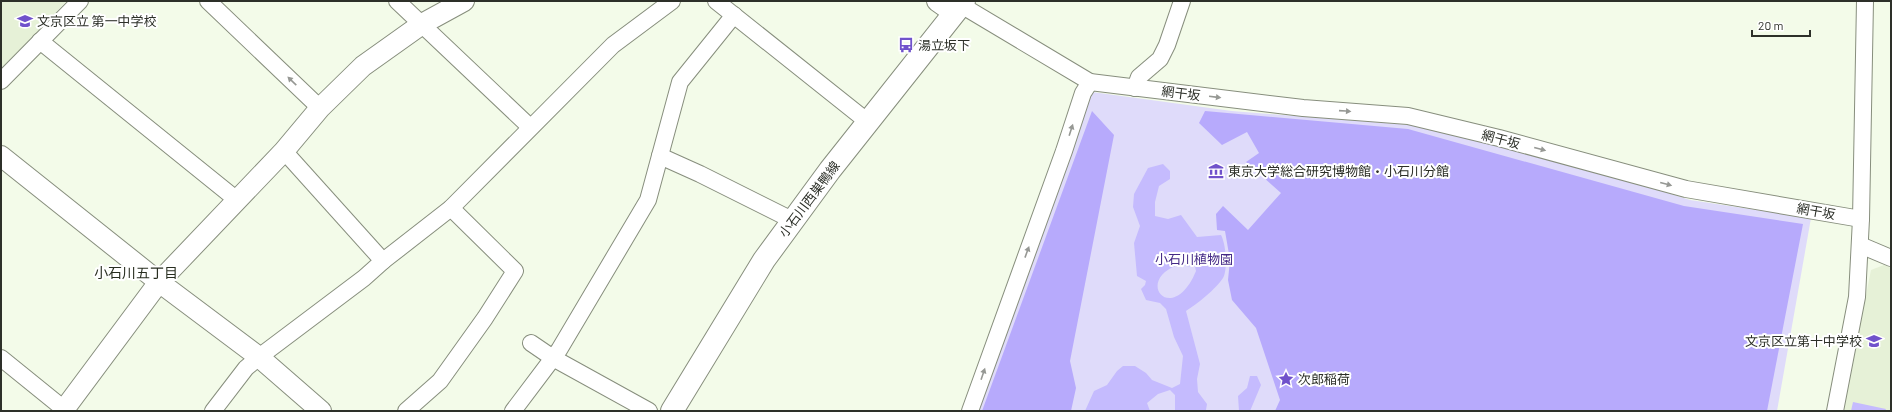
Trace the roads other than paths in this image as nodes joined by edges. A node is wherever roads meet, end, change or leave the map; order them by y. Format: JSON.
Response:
{"nodes":[{"id":1,"x":80,"y":1,"type":"edge"},
{"id":2,"x":208,"y":1,"type":"edge"},
{"id":3,"x":397,"y":1,"type":"edge"},
{"id":4,"x":464,"y":1,"type":"edge"},
{"id":5,"x":672,"y":1,"type":"edge"},
{"id":6,"x":716,"y":1,"type":"edge"},
{"id":7,"x":937,"y":1,"type":"edge"},
{"id":8,"x":1182,"y":1,"type":"edge"},
{"id":9,"x":1865,"y":1,"type":"edge"},
{"id":10,"x":960,"y":6,"type":"edge"},
{"id":11,"x":734,"y":15,"type":"junction"},
{"id":12,"x":422,"y":24,"type":"junction"},
{"id":13,"x":40,"y":41,"type":"junction"},
{"id":14,"x":1,"y":81,"type":"edge"},
{"id":15,"x":1090,"y":82,"type":"junction"},
{"id":16,"x":1135,"y":88,"type":"junction"},
{"id":17,"x":320,"y":108,"type":"junction"},
{"id":18,"x":868,"y":122,"type":"junction"},
{"id":19,"x":530,"y":127,"type":"junction"},
{"id":20,"x":284,"y":151,"type":"junction"},
{"id":21,"x":1,"y":156,"type":"edge"},
{"id":22,"x":660,"y":156,"type":"junction"},
{"id":23,"x":237,"y":200,"type":"junction"},
{"id":24,"x":451,"y":208,"type":"junction"},
{"id":25,"x":1861,"y":219,"type":"junction"},
{"id":26,"x":792,"y":220,"type":"junction"},
{"id":27,"x":1860,"y":245,"type":"junction"},
{"id":28,"x":1891,"y":258,"type":"edge"},
{"id":29,"x":383,"y":261,"type":"junction"},
{"id":30,"x":159,"y":282,"type":"junction"},
{"id":31,"x":532,"y":343,"type":"dead end"},
{"id":32,"x":259,"y":356,"type":"junction"},
{"id":33,"x":1,"y":358,"type":"edge"},
{"id":34,"x":553,"y":358,"type":"junction"},
{"id":35,"x":63,"y":410,"type":"edge"},
{"id":36,"x":213,"y":411,"type":"edge"},
{"id":37,"x":321,"y":411,"type":"edge"},
{"id":38,"x":406,"y":411,"type":"edge"},
{"id":39,"x":513,"y":411,"type":"edge"},
{"id":40,"x":649,"y":411,"type":"edge"},
{"id":41,"x":672,"y":411,"type":"edge"},
{"id":42,"x":970,"y":411,"type":"edge"},
{"id":43,"x":1835,"y":411,"type":"edge"}],
"edges":[{"from":1,"to":13,"type":"street"},
{"from":17,"to":2,"type":"street","one_way":true},
{"from":3,"to":12,"type":"street"},
{"from":4,"to":12,"type":"street"},
{"from":5,"to":19,"type":"street"},
{"from":6,"to":11,"type":"street"},
{"from":7,"to":10,"type":"street"},
{"from":8,"to":16,"type":"street"},
{"from":9,"to":25,"type":"street"},
{"from":10,"to":15,"type":"street"},
{"from":10,"to":18,"type":"main road","name":"小石川西巣鴨線"},
{"from":11,"to":18,"type":"street"},
{"from":11,"to":22,"type":"street"},
{"from":12,"to":17,"type":"street"},
{"from":12,"to":19,"type":"street"},
{"from":13,"to":14,"type":"street"},
{"from":13,"to":23,"type":"street"},
{"from":15,"to":16,"type":"street","name":"網干坂"},
{"from":42,"to":15,"type":"street","one_way":true},
{"from":16,"to":25,"type":"street","name":"網干坂","one_way":true},
{"from":17,"to":20,"type":"street"},
{"from":18,"to":26,"type":"main road","name":"小石川西巣鴨線"},
{"from":19,"to":24,"type":"street"},
{"from":20,"to":23,"type":"street"},
{"from":20,"to":29,"type":"street"},
{"from":21,"to":30,"type":"street"},
{"from":22,"to":26,"type":"street"},
{"from":22,"to":34,"type":"street"},
{"from":23,"to":30,"type":"street"},
{"from":24,"to":29,"type":"street"},
{"from":24,"to":38,"type":"street"},
{"from":25,"to":27,"type":"street"},
{"from":26,"to":41,"type":"main road","name":"小石川西巣鴨線"},
{"from":27,"to":28,"type":"street"},
{"from":27,"to":43,"type":"street"},
{"from":29,"to":32,"type":"street"},
{"from":30,"to":32,"type":"street"},
{"from":30,"to":35,"type":"street"},
{"from":31,"to":34,"type":"street"},
{"from":32,"to":36,"type":"street"},
{"from":32,"to":37,"type":"street"},
{"from":33,"to":35,"type":"street"},
{"from":34,"to":39,"type":"street"},
{"from":34,"to":40,"type":"street"}]}
